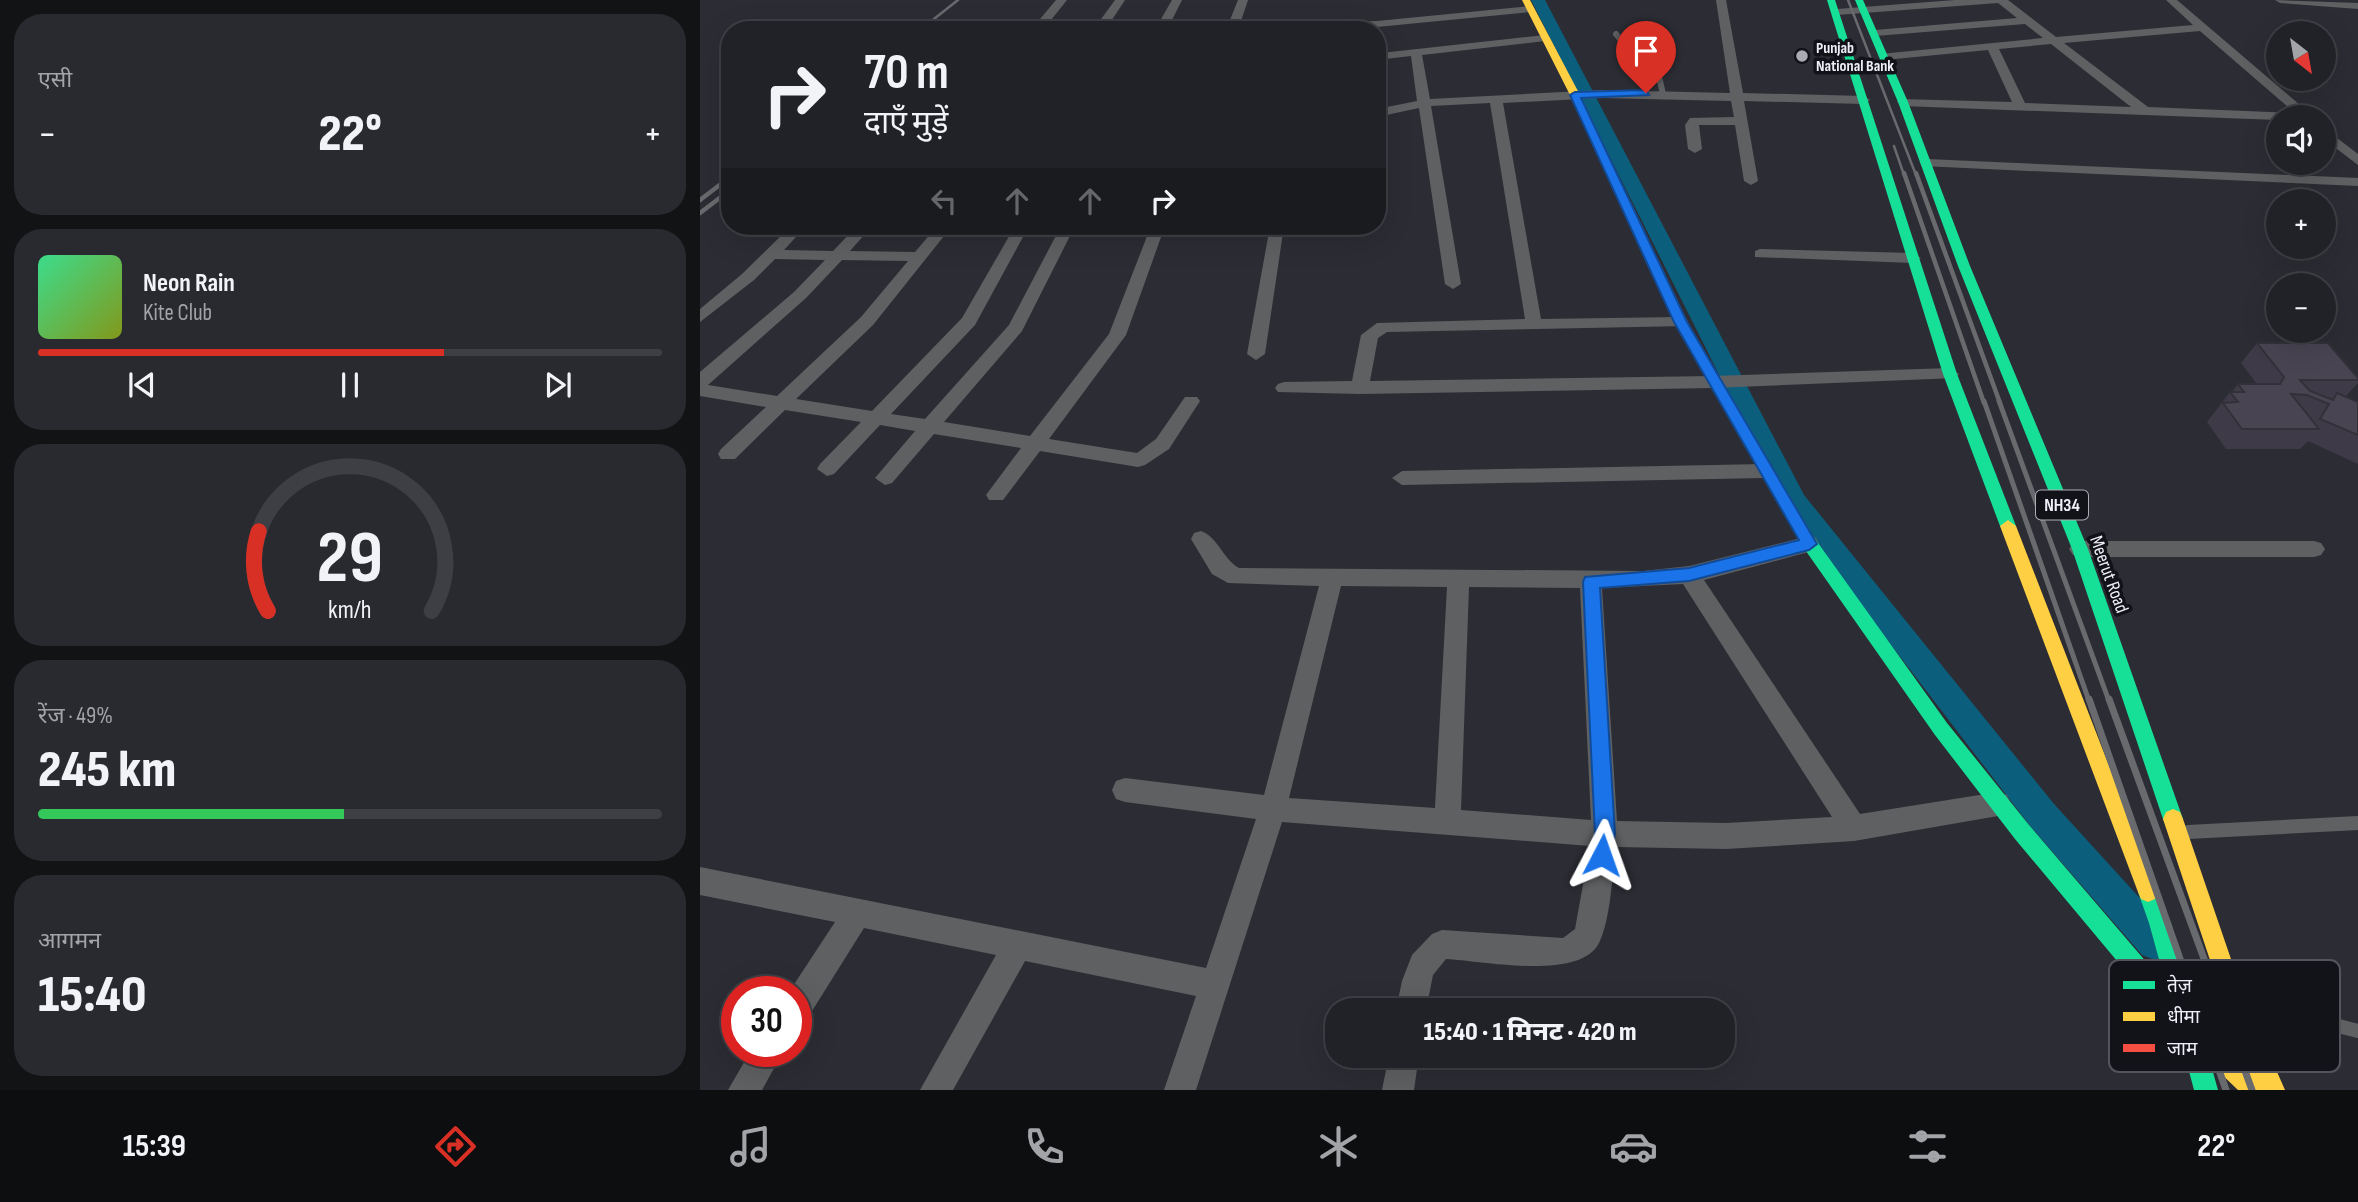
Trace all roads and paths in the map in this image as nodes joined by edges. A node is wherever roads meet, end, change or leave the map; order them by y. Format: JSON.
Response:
{"nodes":[{"id":1,"x":1062,"y":0,"type":"edge"},
{"id":2,"x":1120,"y":0,"type":"edge"},
{"id":3,"x":1177,"y":0,"type":"edge"},
{"id":4,"x":1243,"y":0,"type":"edge"},
{"id":5,"x":1721,"y":0,"type":"edge"},
{"id":6,"x":1999,"y":0,"type":"edge"},
{"id":7,"x":2171,"y":0,"type":"edge"},
{"id":8,"x":2280,"y":0,"type":"edge"},
{"id":9,"x":1528,"y":4,"type":"edge"},
{"id":10,"x":1861,"y":5,"type":"edge"},
{"id":11,"x":2358,"y":5,"type":"edge"},
{"id":12,"x":1834,"y":6,"type":"edge"},
{"id":13,"x":2027,"y":20,"type":"junction"},
{"id":14,"x":1045,"y":21,"type":"edge"},
{"id":15,"x":1105,"y":21,"type":"edge"},
{"id":16,"x":1166,"y":21,"type":"edge"},
{"id":17,"x":1235,"y":21,"type":"edge"},
{"id":18,"x":1380,"y":21,"type":"edge"},
{"id":19,"x":2203,"y":27,"type":"junction"},
{"id":20,"x":1875,"y":33,"type":"junction"},
{"id":21,"x":1616,"y":34,"type":"dead end"},
{"id":22,"x":1545,"y":38,"type":"junction"},
{"id":23,"x":2053,"y":40,"type":"junction"},
{"id":24,"x":1992,"y":46,"type":"junction"},
{"id":25,"x":1416,"y":52,"type":"junction"},
{"id":26,"x":1386,"y":55,"type":"edge"},
{"id":27,"x":1884,"y":56,"type":"junction"},
{"id":28,"x":1663,"y":94,"type":"junction"},
{"id":29,"x":1578,"y":95,"type":"junction"},
{"id":30,"x":1737,"y":96,"type":"junction"},
{"id":31,"x":1496,"y":99,"type":"junction"},
{"id":32,"x":1864,"y":100,"type":"junction"},
{"id":33,"x":1903,"y":102,"type":"junction"},
{"id":34,"x":1424,"y":103,"type":"junction"},
{"id":35,"x":2293,"y":105,"type":"edge"},
{"id":36,"x":2020,"y":106,"type":"junction"},
{"id":37,"x":1386,"y":111,"type":"edge"},
{"id":38,"x":2145,"y":111,"type":"junction"},
{"id":39,"x":2266,"y":115,"type":"edge"},
{"id":40,"x":1741,"y":121,"type":"junction"},
{"id":41,"x":2336,"y":142,"type":"edge"},
{"id":42,"x":1695,"y":149,"type":"dead end"},
{"id":43,"x":2358,"y":161,"type":"edge"},
{"id":44,"x":1927,"y":163,"type":"junction"},
{"id":45,"x":1751,"y":181,"type":"dead end"},
{"id":46,"x":2358,"y":182,"type":"edge"},
{"id":47,"x":790,"y":235,"type":"edge"},
{"id":48,"x":857,"y":235,"type":"edge"},
{"id":49,"x":938,"y":235,"type":"edge"},
{"id":50,"x":1017,"y":235,"type":"edge"},
{"id":51,"x":1064,"y":235,"type":"edge"},
{"id":52,"x":1155,"y":235,"type":"edge"},
{"id":53,"x":1276,"y":235,"type":"edge"},
{"id":54,"x":772,"y":254,"type":"junction"},
{"id":55,"x":1760,"y":254,"type":"dead end"},
{"id":56,"x":839,"y":255,"type":"junction"},
{"id":57,"x":920,"y":257,"type":"junction"},
{"id":58,"x":1913,"y":258,"type":"junction"},
{"id":59,"x":1453,"y":284,"type":"dead end"},
{"id":60,"x":700,"y":317,"type":"edge"},
{"id":61,"x":1680,"y":322,"type":"junction"},
{"id":62,"x":1534,"y":325,"type":"junction"},
{"id":63,"x":1256,"y":354,"type":"dead end"},
{"id":64,"x":1950,"y":374,"type":"junction"},
{"id":65,"x":700,"y":382,"type":"edge"},
{"id":66,"x":1717,"y":382,"type":"junction"},
{"id":67,"x":1283,"y":388,"type":"dead end"},
{"id":68,"x":1360,"y":388,"type":"junction"},
{"id":69,"x":700,"y":390,"type":"edge"},
{"id":70,"x":1191,"y":401,"type":"dead end"},
{"id":71,"x":782,"y":402,"type":"junction"},
{"id":72,"x":877,"y":416,"type":"junction"},
{"id":73,"x":930,"y":426,"type":"junction"},
{"id":74,"x":1036,"y":445,"type":"junction"},
{"id":75,"x":728,"y":454,"type":"dead end"},
{"id":76,"x":827,"y":469,"type":"dead end"},
{"id":77,"x":1764,"y":471,"type":"junction"},
{"id":78,"x":885,"y":478,"type":"dead end"},
{"id":79,"x":1402,"y":478,"type":"dead end"},
{"id":80,"x":996,"y":495,"type":"dead end"},
{"id":81,"x":1201,"y":539,"type":"dead end"},
{"id":82,"x":1809,"y":544,"type":"junction"},
{"id":83,"x":2080,"y":549,"type":"junction"},
{"id":84,"x":2315,"y":549,"type":"dead end"},
{"id":85,"x":1689,"y":575,"type":"junction"},
{"id":86,"x":1332,"y":579,"type":"junction"},
{"id":87,"x":1458,"y":580,"type":"junction"},
{"id":88,"x":1591,"y":582,"type":"junction"},
{"id":89,"x":1125,"y":790,"type":"dead end"},
{"id":90,"x":1998,"y":804,"type":"junction"},
{"id":91,"x":1273,"y":809,"type":"junction"},
{"id":92,"x":1447,"y":822,"type":"junction"},
{"id":93,"x":2358,"y":822,"type":"edge"},
{"id":94,"x":1854,"y":828,"type":"junction"},
{"id":95,"x":2178,"y":833,"type":"junction"},
{"id":96,"x":1605,"y":834,"type":"junction"},
{"id":97,"x":703,"y":887,"type":"edge"},
{"id":98,"x":857,"y":913,"type":"junction"},
{"id":99,"x":1018,"y":945,"type":"junction"},
{"id":100,"x":2130,"y":960,"type":"edge"},
{"id":101,"x":2171,"y":960,"type":"edge"},
{"id":102,"x":2221,"y":960,"type":"edge"},
{"id":103,"x":812,"y":983,"type":"edge"},
{"id":104,"x":1215,"y":985,"type":"junction"},
{"id":105,"x":1414,"y":998,"type":"edge"},
{"id":106,"x":2340,"y":1026,"type":"edge"},
{"id":107,"x":2358,"y":1031,"type":"edge"},
{"id":108,"x":759,"y":1067,"type":"edge"},
{"id":109,"x":1402,"y":1068,"type":"edge"},
{"id":110,"x":2202,"y":1072,"type":"edge"},
{"id":111,"x":2235,"y":1072,"type":"edge"},
{"id":112,"x":2265,"y":1072,"type":"edge"},
{"id":113,"x":744,"y":1090,"type":"edge"},
{"id":114,"x":936,"y":1090,"type":"edge"},
{"id":115,"x":1180,"y":1090,"type":"edge"},
{"id":116,"x":1398,"y":1090,"type":"edge"},
{"id":117,"x":2206,"y":1090,"type":"edge"},
{"id":118,"x":2255,"y":1090,"type":"edge"},
{"id":119,"x":2273,"y":1090,"type":"edge"}],
"edges":[{"from":1,"to":14,"type":"street"},
{"from":2,"to":15,"type":"street"},
{"from":3,"to":16,"type":"street"},
{"from":4,"to":17,"type":"street"},
{"from":5,"to":30,"type":"street"},
{"from":6,"to":10,"type":"street"},
{"from":6,"to":13,"type":"street"},
{"from":7,"to":19,"type":"street"},
{"from":8,"to":11,"type":"street"},
{"from":9,"to":18,"type":"street"},
{"from":9,"to":22,"type":"main road"},
{"from":10,"to":12,"type":"street"},
{"from":10,"to":20,"type":"main road","name":"Meerut Road","number":"NH34"},
{"from":12,"to":32,"type":"main road"},
{"from":13,"to":20,"type":"street"},
{"from":13,"to":23,"type":"street"},
{"from":19,"to":23,"type":"street"},
{"from":19,"to":35,"type":"street"},
{"from":20,"to":27,"type":"main road","name":"Meerut Road","number":"NH34"},
{"from":21,"to":28,"type":"lane"},
{"from":22,"to":25,"type":"street"},
{"from":22,"to":29,"type":"main road"},
{"from":23,"to":24,"type":"street"},
{"from":23,"to":38,"type":"street"},
{"from":24,"to":27,"type":"street"},
{"from":24,"to":36,"type":"street"},
{"from":25,"to":26,"type":"street"},
{"from":25,"to":34,"type":"street"},
{"from":27,"to":33,"type":"main road","name":"Meerut Road","number":"NH34"},
{"from":28,"to":29,"type":"street"},
{"from":28,"to":30,"type":"street"},
{"from":29,"to":31,"type":"street"},
{"from":29,"to":61,"type":"main road"},
{"from":30,"to":32,"type":"street"},
{"from":30,"to":40,"type":"street"},
{"from":31,"to":34,"type":"street"},
{"from":31,"to":62,"type":"street"},
{"from":32,"to":58,"type":"main road"},
{"from":33,"to":36,"type":"street"},
{"from":33,"to":44,"type":"main road","name":"Meerut Road","number":"NH34"},
{"from":34,"to":37,"type":"street"},
{"from":34,"to":59,"type":"street"},
{"from":36,"to":38,"type":"street"},
{"from":38,"to":39,"type":"street"},
{"from":40,"to":42,"type":"street"},
{"from":40,"to":45,"type":"street"},
{"from":41,"to":43,"type":"street"},
{"from":44,"to":46,"type":"street"},
{"from":44,"to":83,"type":"main road","name":"Meerut Road","number":"NH34"},
{"from":47,"to":54,"type":"street"},
{"from":48,"to":56,"type":"street"},
{"from":49,"to":57,"type":"street"},
{"from":50,"to":72,"type":"street"},
{"from":51,"to":73,"type":"street"},
{"from":52,"to":74,"type":"street"},
{"from":53,"to":63,"type":"street"},
{"from":54,"to":56,"type":"street"},
{"from":54,"to":60,"type":"street"},
{"from":55,"to":58,"type":"street"},
{"from":56,"to":57,"type":"street"},
{"from":56,"to":65,"type":"street"},
{"from":57,"to":71,"type":"street"},
{"from":58,"to":64,"type":"main road"},
{"from":61,"to":62,"type":"street"},
{"from":61,"to":66,"type":"main road"},
{"from":62,"to":68,"type":"street"},
{"from":64,"to":66,"type":"street"},
{"from":64,"to":101,"type":"main road"},
{"from":66,"to":68,"type":"street"},
{"from":66,"to":77,"type":"main road"},
{"from":67,"to":68,"type":"street"},
{"from":69,"to":71,"type":"street"},
{"from":70,"to":74,"type":"street"},
{"from":71,"to":72,"type":"street"},
{"from":71,"to":75,"type":"street"},
{"from":72,"to":73,"type":"street"},
{"from":72,"to":76,"type":"street"},
{"from":73,"to":74,"type":"street"},
{"from":73,"to":78,"type":"street"},
{"from":74,"to":80,"type":"street"},
{"from":77,"to":79,"type":"street"},
{"from":77,"to":82,"type":"main road"},
{"from":81,"to":86,"type":"street"},
{"from":82,"to":85,"type":"street"},
{"from":82,"to":90,"type":"main road"},
{"from":83,"to":84,"type":"street"},
{"from":83,"to":95,"type":"main road","name":"Meerut Road","number":"NH34"},
{"from":85,"to":88,"type":"street"},
{"from":85,"to":94,"type":"street"},
{"from":86,"to":87,"type":"street"},
{"from":86,"to":91,"type":"street"},
{"from":87,"to":88,"type":"street"},
{"from":87,"to":92,"type":"street"},
{"from":88,"to":96,"type":"street"},
{"from":89,"to":91,"type":"street"},
{"from":90,"to":94,"type":"street"},
{"from":90,"to":100,"type":"main road"},
{"from":91,"to":92,"type":"street"},
{"from":91,"to":104,"type":"street"},
{"from":92,"to":96,"type":"street"},
{"from":93,"to":95,"type":"lane"},
{"from":94,"to":96,"type":"street"},
{"from":95,"to":102,"type":"main road","name":"Meerut Road","number":"NH34"},
{"from":96,"to":105,"type":"street"},
{"from":97,"to":98,"type":"street"},
{"from":98,"to":99,"type":"street"},
{"from":98,"to":103,"type":"street"},
{"from":99,"to":104,"type":"street"},
{"from":99,"to":114,"type":"street"},
{"from":104,"to":115,"type":"street"},
{"from":106,"to":107,"type":"lane"},
{"from":108,"to":113,"type":"street"},
{"from":109,"to":116,"type":"street"},
{"from":110,"to":117,"type":"main road"},
{"from":111,"to":118,"type":"main road"},
{"from":112,"to":119,"type":"main road","name":"Meerut Road","number":"NH34"}]}
